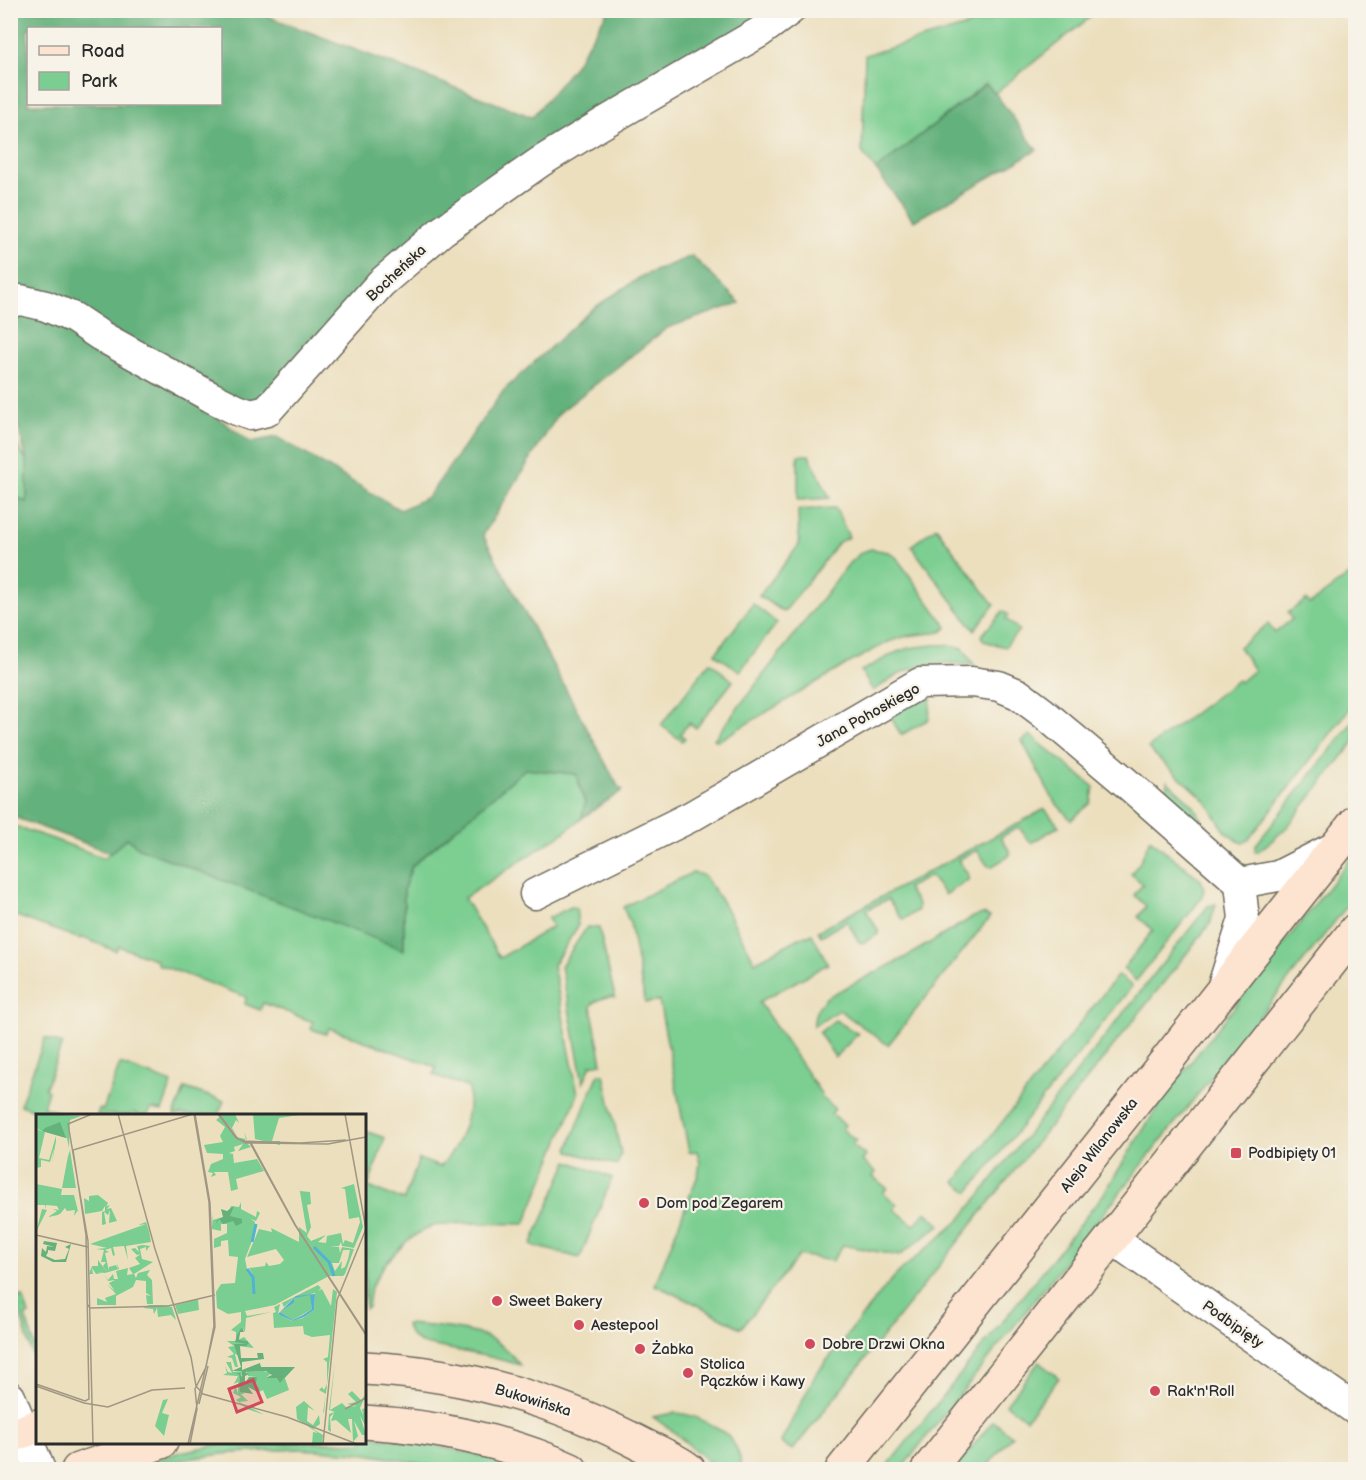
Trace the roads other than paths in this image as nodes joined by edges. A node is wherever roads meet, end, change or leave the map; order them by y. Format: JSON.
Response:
{"nodes":[{"id":1,"x":789,"y":10,"type":"edge"},
{"id":2,"x":10,"y":302,"type":"edge"},
{"id":3,"x":1356,"y":822,"type":"edge"},
{"id":4,"x":1335,"y":847,"type":"junction"},
{"id":5,"x":1240,"y":883,"type":"junction"},
{"id":6,"x":534,"y":894,"type":"dead end"},
{"id":7,"x":1356,"y":930,"type":"edge"},
{"id":8,"x":1221,"y":990,"type":"junction"},
{"id":9,"x":1111,"y":1238,"type":"junction"},
{"id":10,"x":366,"y":1368,"type":"edge"},
{"id":11,"x":10,"y":1397,"type":"edge"},
{"id":12,"x":1356,"y":1410,"type":"edge"},
{"id":13,"x":366,"y":1422,"type":"edge"},
{"id":14,"x":24,"y":1431,"type":"edge"},
{"id":15,"x":158,"y":1444,"type":"edge"},
{"id":16,"x":40,"y":1470,"type":"edge"},
{"id":17,"x":78,"y":1470,"type":"edge"},
{"id":18,"x":571,"y":1470,"type":"edge"},
{"id":19,"x":690,"y":1470,"type":"edge"},
{"id":20,"x":842,"y":1470,"type":"edge"},
{"id":21,"x":928,"y":1470,"type":"edge"}],
"edges":[{"from":1,"to":2,"type":"street","name":"Bocheńska"},
{"from":3,"to":4,"type":"main road","name":"Aleja Wilanowska"},
{"from":4,"to":5,"type":"street"},
{"from":4,"to":8,"type":"main road","name":"Aleja Wilanowska"},
{"from":5,"to":6,"type":"street","name":"Jana Pohoskiego"},
{"from":5,"to":8,"type":"street"},
{"from":7,"to":9,"type":"main road"},
{"from":8,"to":20,"type":"main road","name":"Aleja Wilanowska"},
{"from":9,"to":12,"type":"street","name":"Podbipięty"},
{"from":9,"to":21,"type":"main road"},
{"from":10,"to":19,"type":"main road","name":"Bukowińska"},
{"from":11,"to":14,"type":"street"},
{"from":13,"to":18,"type":"main road"},
{"from":14,"to":16,"type":"street"},
{"from":15,"to":17,"type":"main road"}]}
